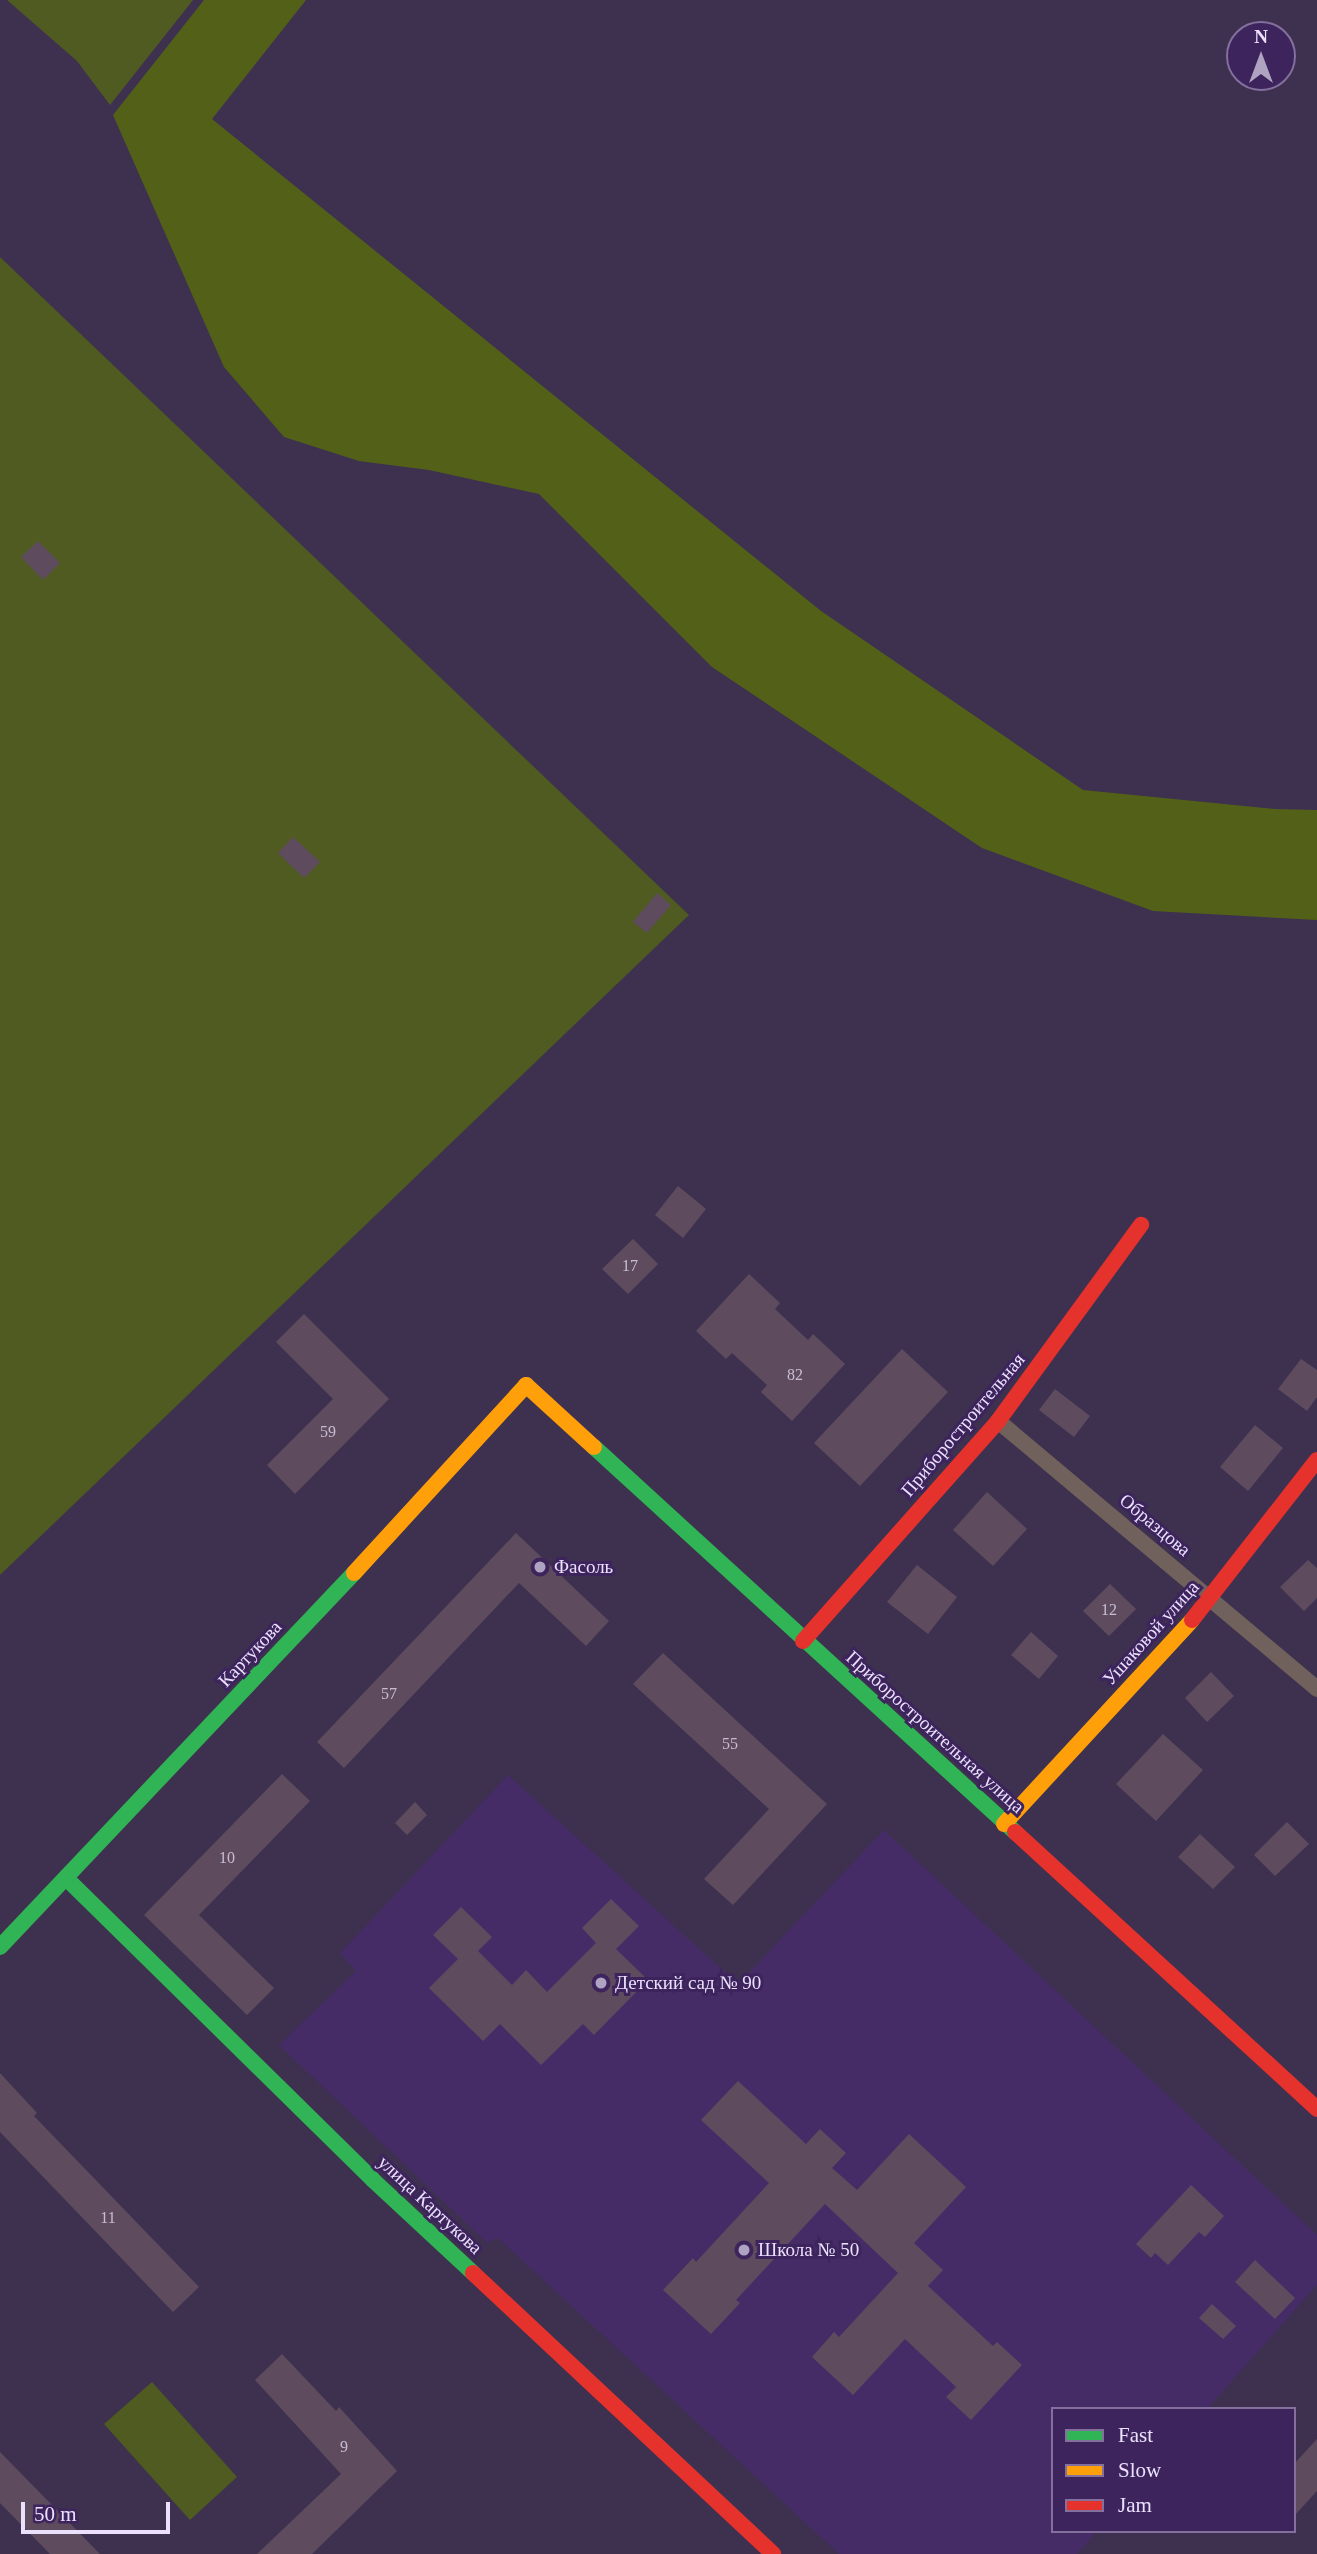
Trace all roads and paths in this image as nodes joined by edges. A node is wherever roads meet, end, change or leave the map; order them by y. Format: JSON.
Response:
{"nodes":[{"id":1,"x":1141,"y":1224,"type":"dead end"},
{"id":2,"x":526,"y":1385,"type":"joint"},
{"id":3,"x":998,"y":1421,"type":"junction"},
{"id":4,"x":1317,"y":1460,"type":"edge"},
{"id":5,"x":1211,"y":1599,"type":"junction"},
{"id":6,"x":803,"y":1641,"type":"junction"},
{"id":7,"x":1317,"y":1689,"type":"edge"},
{"id":8,"x":1004,"y":1824,"type":"junction"},
{"id":9,"x":67,"y":1879,"type":"junction"},
{"id":10,"x":0,"y":1947,"type":"edge"},
{"id":11,"x":1317,"y":2109,"type":"edge"},
{"id":12,"x":773,"y":2554,"type":"edge"}],
"edges":[{"from":1,"to":3,"type":"street","name":"Приборостроительная"},
{"from":2,"to":6,"type":"street","name":"Приборостроительная улица"},
{"from":2,"to":9,"type":"street","name":"Картукова"},
{"from":3,"to":5,"type":"street","name":"Образцова"},
{"from":3,"to":6,"type":"street","name":"Приборостроительная"},
{"from":4,"to":5,"type":"street","name":"Ушаковой улица"},
{"from":5,"to":7,"type":"street","name":"Образцова"},
{"from":5,"to":8,"type":"street","name":"Ушаковой улица"},
{"from":6,"to":8,"type":"street","name":"Приборостроительная улица"},
{"from":8,"to":11,"type":"street","name":"Приборостроительная улица"},
{"from":9,"to":10,"type":"street","name":"Картукова"},
{"from":9,"to":12,"type":"street","name":"улица Картукова"}]}
